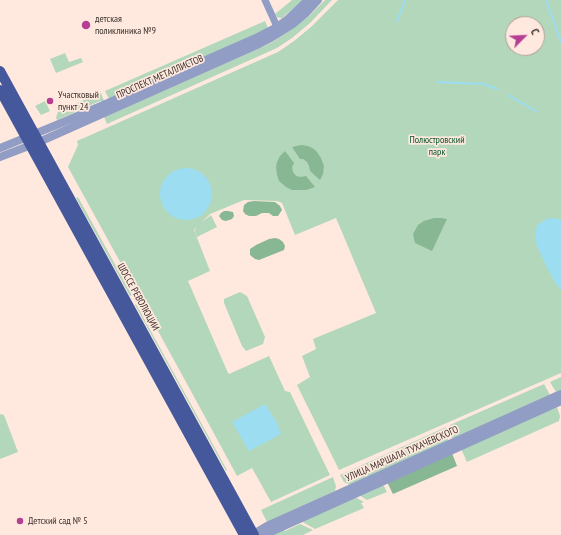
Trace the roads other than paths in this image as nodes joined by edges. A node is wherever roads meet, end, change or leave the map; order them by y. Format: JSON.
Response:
{"nodes":[{"id":1,"x":265,"y":0,"type":"edge"},
{"id":2,"x":308,"y":0,"type":"edge"},
{"id":3,"x":318,"y":0,"type":"edge"},
{"id":4,"x":279,"y":29,"type":"junction"},
{"id":5,"x":0,"y":71,"type":"edge"},
{"id":6,"x":0,"y":90,"type":"edge"},
{"id":7,"x":33,"y":140,"type":"junction"},
{"id":8,"x":0,"y":148,"type":"edge"},
{"id":9,"x":0,"y":157,"type":"edge"},
{"id":10,"x":561,"y":394,"type":"edge"},
{"id":11,"x":561,"y":401,"type":"edge"},
{"id":12,"x":251,"y":535,"type":"edge"},
{"id":13,"x":264,"y":535,"type":"edge"}],
"edges":[{"from":1,"to":4,"type":"street"},
{"from":2,"to":4,"type":"street","name":"ПРОСПЕКТ МЕТАЛЛИСТОВ"},
{"from":3,"to":4,"type":"street","name":"ПРОСПЕКТ МЕТАЛЛИСТОВ"},
{"from":4,"to":7,"type":"street","name":"ПРОСПЕКТ МЕТАЛЛИСТОВ"},
{"from":5,"to":7,"type":"main road","name":"ШОССЕ РЕВОЛЮЦИИ"},
{"from":6,"to":7,"type":"main road","name":"ШОССЕ РЕВОЛЮЦИИ"},
{"from":7,"to":8,"type":"street","name":"ПРОСПЕКТ МЕТАЛЛИСТОВ"},
{"from":7,"to":9,"type":"street","name":"ПРОСПЕКТ МЕТАЛЛИСТОВ"},
{"from":7,"to":12,"type":"main road","name":"ШОССЕ РЕВОЛЮЦИИ"},
{"from":10,"to":12,"type":"street","name":"УЛИЦА МАРШАЛА ТУХАЧЕВСКОГО"},
{"from":11,"to":13,"type":"street","name":"УЛИЦА МАРШАЛА ТУХАЧЕВСКОГО"}]}
